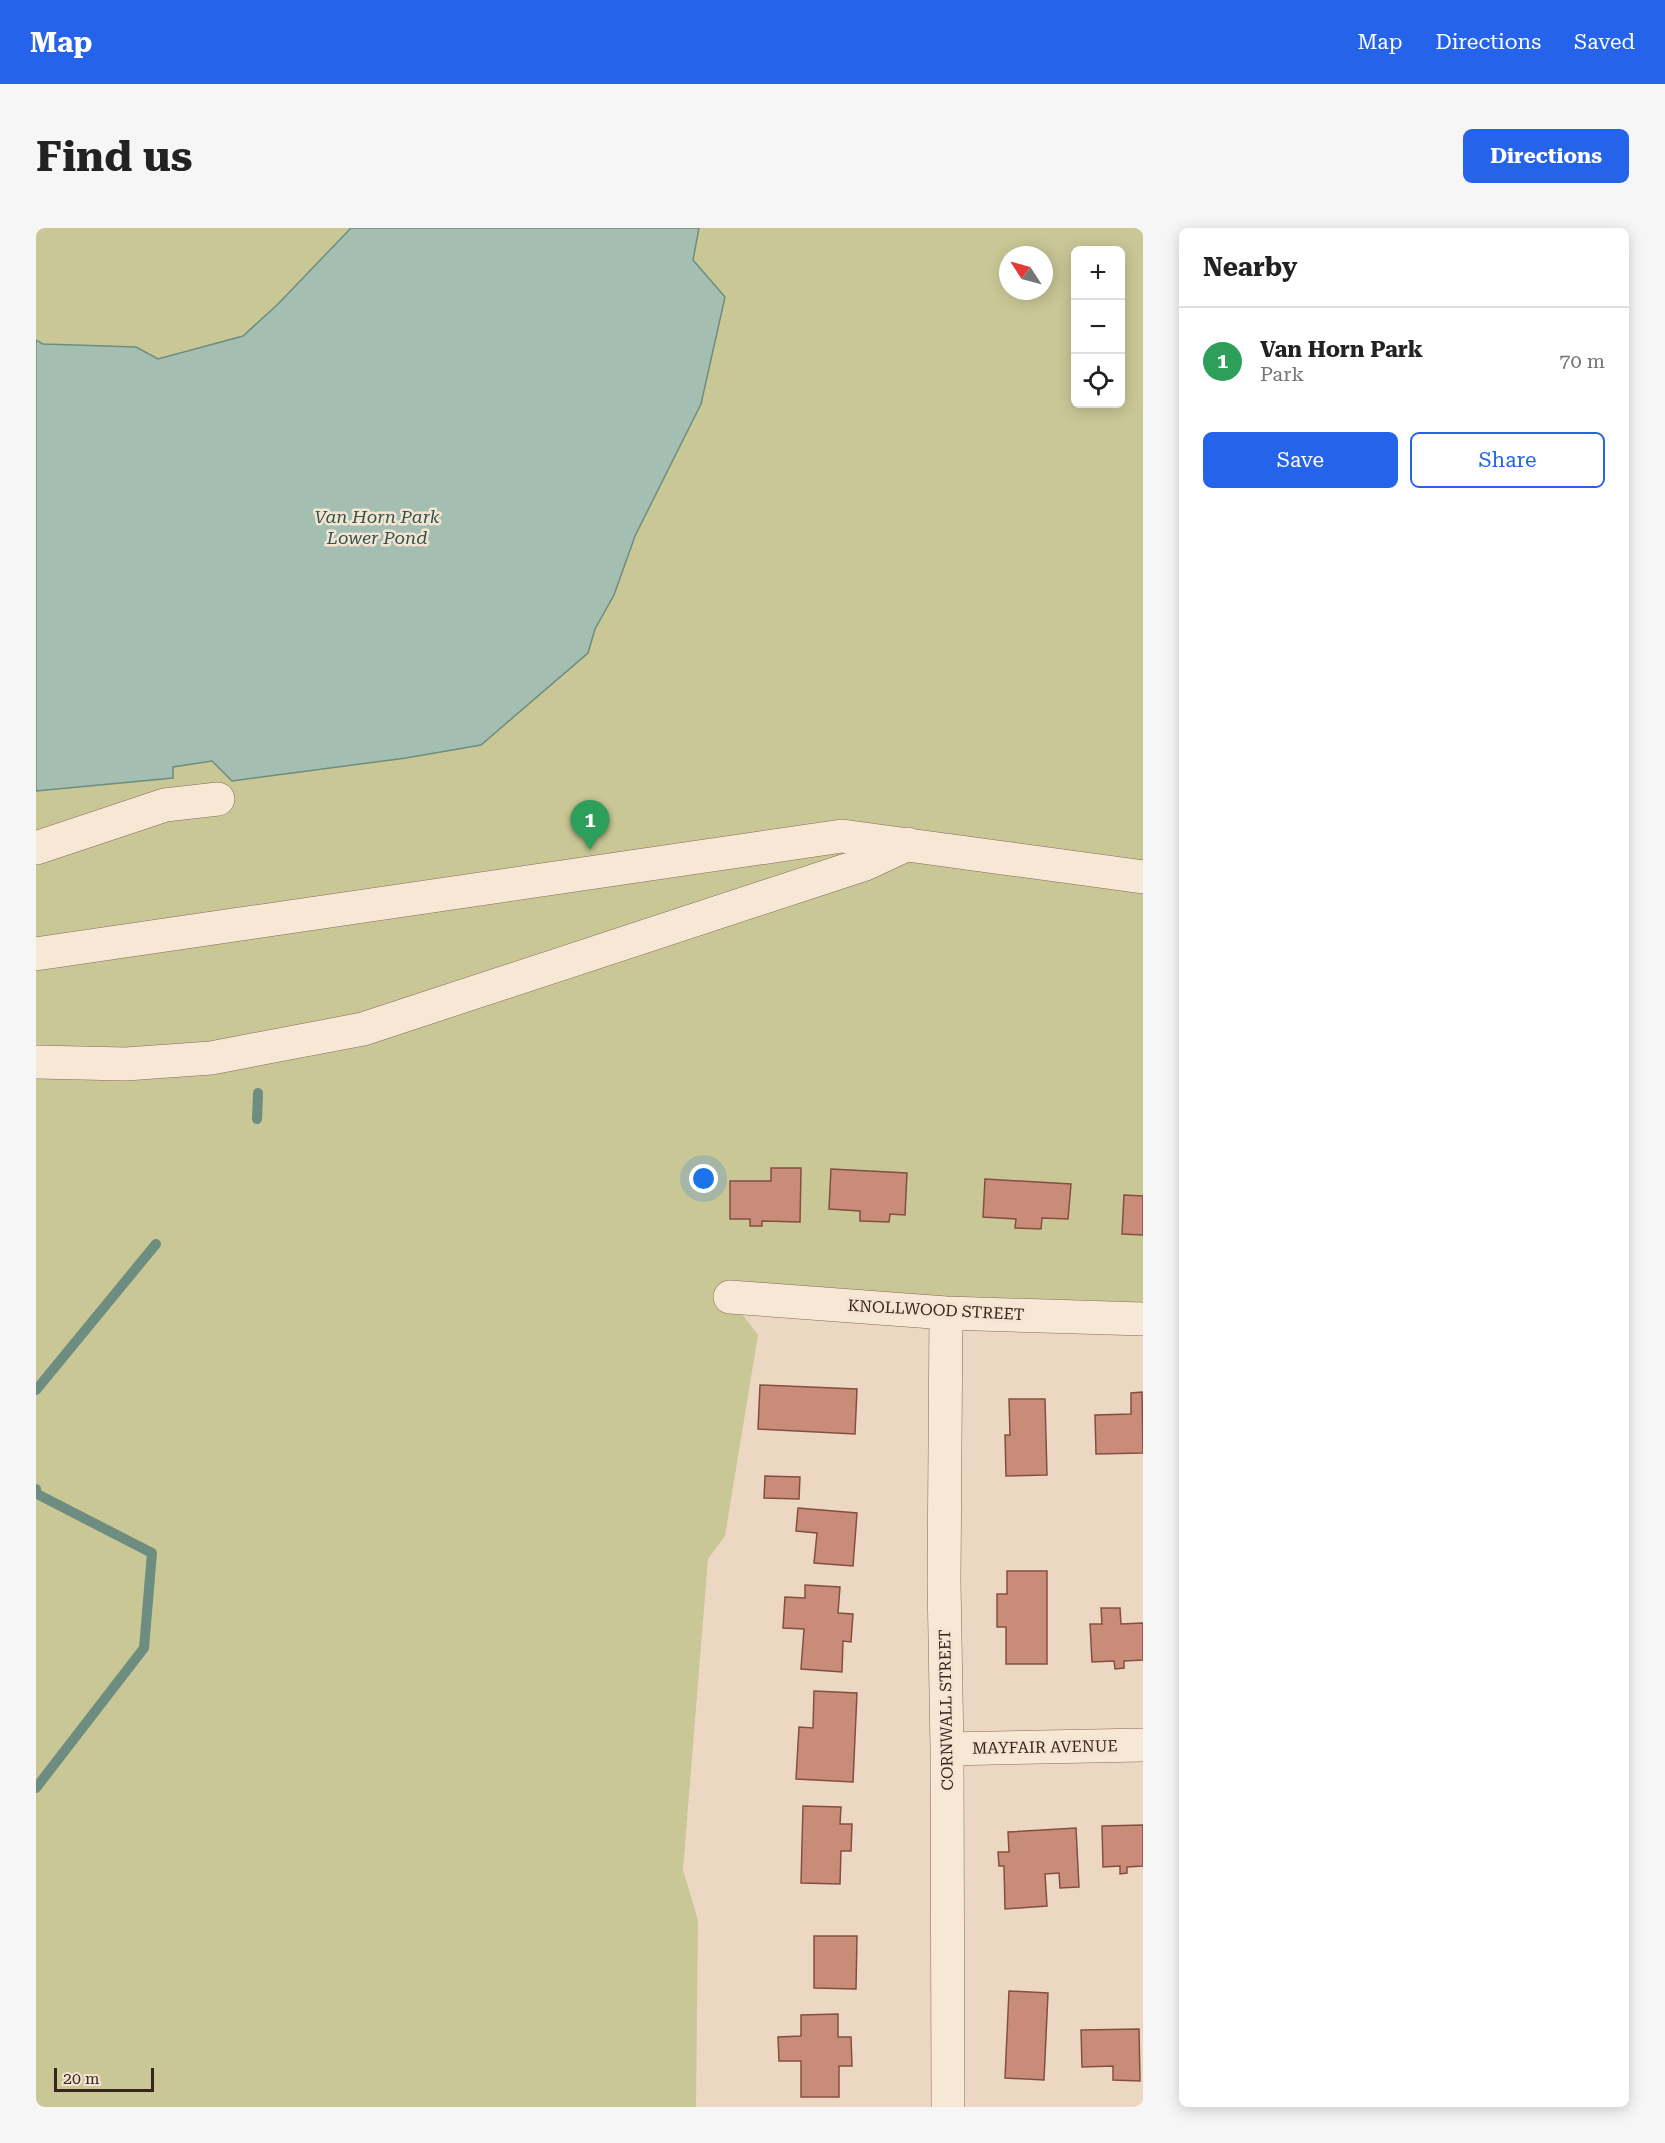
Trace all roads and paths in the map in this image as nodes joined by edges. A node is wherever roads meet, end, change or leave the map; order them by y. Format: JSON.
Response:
{"nodes":[{"id":1,"x":218,"y":799,"type":"dead end"},
{"id":2,"x":908,"y":844,"type":"junction"},
{"id":3,"x":36,"y":848,"type":"edge"},
{"id":4,"x":1143,"y":877,"type":"edge"},
{"id":5,"x":36,"y":954,"type":"edge"},
{"id":6,"x":36,"y":1062,"type":"edge"},
{"id":7,"x":729,"y":1297,"type":"dead end"},
{"id":8,"x":946,"y":1313,"type":"junction"},
{"id":9,"x":1143,"y":1319,"type":"edge"},
{"id":10,"x":1143,"y":1745,"type":"edge"},
{"id":11,"x":947,"y":1749,"type":"junction"},
{"id":12,"x":948,"y":2107,"type":"edge"}],
"edges":[{"from":1,"to":3,"type":"street"},
{"from":2,"to":4,"type":"street"},
{"from":2,"to":5,"type":"street"},
{"from":2,"to":6,"type":"street"},
{"from":7,"to":8,"type":"street","name":"KNOLLWOOD STREET"},
{"from":8,"to":9,"type":"street","name":"KNOLLWOOD STREET"},
{"from":8,"to":11,"type":"street","name":"CORNWALL STREET"},
{"from":10,"to":11,"type":"street","name":"MAYFAIR AVENUE"},
{"from":11,"to":12,"type":"street","name":"CORNWALL STREET"}]}
